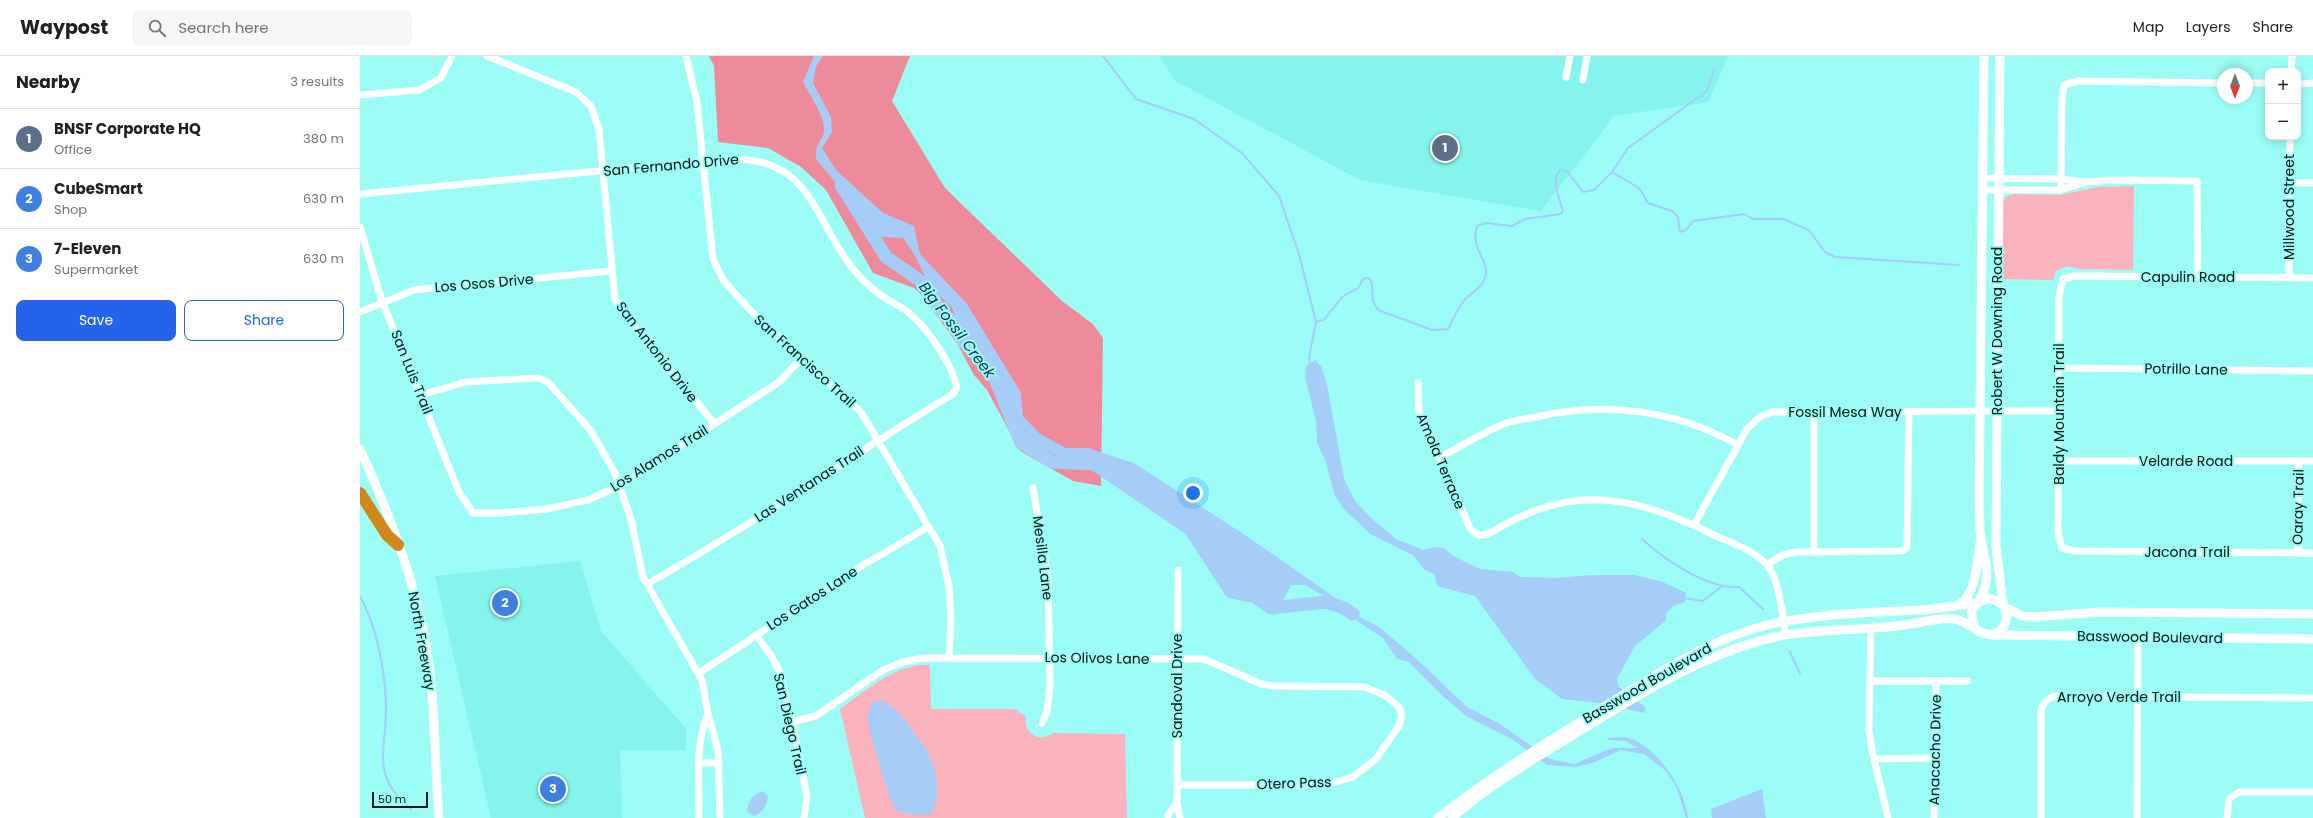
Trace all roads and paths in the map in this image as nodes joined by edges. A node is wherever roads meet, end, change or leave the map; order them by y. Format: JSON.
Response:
{"nodes":[{"id":1,"x":452,"y":56,"type":"edge"},
{"id":2,"x":487,"y":56,"type":"edge"},
{"id":3,"x":686,"y":56,"type":"edge"},
{"id":4,"x":1570,"y":56,"type":"edge"},
{"id":5,"x":1587,"y":56,"type":"edge"},
{"id":6,"x":1984,"y":56,"type":"edge"},
{"id":7,"x":2000,"y":56,"type":"edge"},
{"id":8,"x":2292,"y":56,"type":"edge"},
{"id":9,"x":2291,"y":68,"type":"edge"},
{"id":10,"x":1566,"y":77,"type":"dead end"},
{"id":11,"x":1583,"y":80,"type":"dead end"},
{"id":12,"x":2217,"y":83,"type":"edge"},
{"id":13,"x":2253,"y":83,"type":"edge"},
{"id":14,"x":2265,"y":83,"type":"edge"},
{"id":15,"x":2313,"y":83,"type":"edge"},
{"id":16,"x":2301,"y":84,"type":"edge"},
{"id":17,"x":360,"y":95,"type":"edge"},
{"id":18,"x":2290,"y":140,"type":"edge"},
{"id":19,"x":702,"y":161,"type":"junction"},
{"id":20,"x":604,"y":170,"type":"junction"},
{"id":21,"x":1982,"y":178,"type":"junction"},
{"id":22,"x":1998,"y":178,"type":"junction"},
{"id":23,"x":2061,"y":179,"type":"junction"},
{"id":24,"x":2086,"y":182,"type":"junction"},
{"id":25,"x":2288,"y":183,"type":"junction"},
{"id":26,"x":2313,"y":183,"type":"edge"},
{"id":27,"x":1982,"y":190,"type":"junction"},
{"id":28,"x":1997,"y":190,"type":"junction"},
{"id":29,"x":2061,"y":190,"type":"junction"},
{"id":30,"x":360,"y":194,"type":"edge"},
{"id":31,"x":360,"y":227,"type":"edge"},
{"id":32,"x":612,"y":271,"type":"junction"},
{"id":33,"x":2198,"y":277,"type":"junction"},
{"id":34,"x":2289,"y":277,"type":"junction"},
{"id":35,"x":2313,"y":278,"type":"edge"},
{"id":36,"x":2062,"y":279,"type":"joint"},
{"id":37,"x":382,"y":301,"type":"junction"},
{"id":38,"x":360,"y":312,"type":"edge"},
{"id":39,"x":802,"y":359,"type":"junction"},
{"id":40,"x":2059,"y":368,"type":"junction"},
{"id":41,"x":2313,"y":371,"type":"edge"},
{"id":42,"x":954,"y":375,"type":"joint"},
{"id":43,"x":1418,"y":384,"type":"dead end"},
{"id":44,"x":421,"y":395,"type":"junction"},
{"id":45,"x":2059,"y":411,"type":"junction"},
{"id":46,"x":1814,"y":412,"type":"junction"},
{"id":47,"x":1909,"y":412,"type":"junction"},
{"id":48,"x":1980,"y":412,"type":"junction"},
{"id":49,"x":1997,"y":412,"type":"junction"},
{"id":50,"x":714,"y":423,"type":"junction"},
{"id":51,"x":878,"y":440,"type":"junction"},
{"id":52,"x":1738,"y":445,"type":"junction"},
{"id":53,"x":360,"y":449,"type":"edge"},
{"id":54,"x":1439,"y":458,"type":"junction"},
{"id":55,"x":2059,"y":461,"type":"junction"},
{"id":56,"x":2299,"y":461,"type":"junction"},
{"id":57,"x":2313,"y":461,"type":"edge"},
{"id":58,"x":619,"y":486,"type":"junction"},
{"id":59,"x":1033,"y":488,"type":"dead end"},
{"id":60,"x":360,"y":493,"type":"edge"},
{"id":61,"x":473,"y":513,"type":"joint"},
{"id":62,"x":1694,"y":525,"type":"junction"},
{"id":63,"x":928,"y":527,"type":"junction"},
{"id":64,"x":1981,"y":538,"type":"junction"},
{"id":65,"x":398,"y":545,"type":"junction"},
{"id":66,"x":2062,"y":548,"type":"joint"},
{"id":67,"x":1814,"y":552,"type":"junction"},
{"id":68,"x":2298,"y":553,"type":"junction"},
{"id":69,"x":2313,"y":553,"type":"edge"},
{"id":70,"x":1767,"y":565,"type":"junction"},
{"id":71,"x":1178,"y":570,"type":"dead end"},
{"id":72,"x":647,"y":584,"type":"junction"},
{"id":73,"x":1978,"y":602,"type":"junction"},
{"id":74,"x":1960,"y":604,"type":"junction"},
{"id":75,"x":2004,"y":606,"type":"junction"},
{"id":76,"x":2313,"y":614,"type":"edge"},
{"id":77,"x":1784,"y":622,"type":"junction"},
{"id":78,"x":1975,"y":627,"type":"junction"},
{"id":79,"x":1871,"y":628,"type":"junction"},
{"id":80,"x":1988,"y":634,"type":"junction"},
{"id":81,"x":756,"y":635,"type":"junction"},
{"id":82,"x":1786,"y":635,"type":"junction"},
{"id":83,"x":2138,"y":637,"type":"junction"},
{"id":84,"x":2313,"y":639,"type":"edge"},
{"id":85,"x":1048,"y":657,"type":"junction"},
{"id":86,"x":949,"y":658,"type":"junction"},
{"id":87,"x":1177,"y":659,"type":"junction"},
{"id":88,"x":699,"y":673,"type":"junction"},
{"id":89,"x":1870,"y":681,"type":"junction"},
{"id":90,"x":1936,"y":681,"type":"junction"},
{"id":91,"x":1968,"y":681,"type":"dead end"},
{"id":92,"x":1652,"y":682,"type":"junction"},
{"id":93,"x":2138,"y":697,"type":"junction"},
{"id":94,"x":2313,"y":698,"type":"edge"},
{"id":95,"x":708,"y":714,"type":"junction"},
{"id":96,"x":1402,"y":715,"type":"joint"},
{"id":97,"x":792,"y":722,"type":"junction"},
{"id":98,"x":1042,"y":723,"type":"dead end"},
{"id":99,"x":715,"y":734,"type":"junction"},
{"id":100,"x":701,"y":736,"type":"junction"},
{"id":101,"x":1935,"y":758,"type":"junction"},
{"id":102,"x":1875,"y":759,"type":"junction"},
{"id":103,"x":700,"y":763,"type":"junction"},
{"id":104,"x":719,"y":763,"type":"junction"},
{"id":105,"x":1514,"y":768,"type":"junction"},
{"id":106,"x":1177,"y":785,"type":"junction"},
{"id":107,"x":2313,"y":792,"type":"edge"},
{"id":108,"x":1177,"y":802,"type":"junction"},
{"id":109,"x":439,"y":818,"type":"edge"},
{"id":110,"x":699,"y":818,"type":"edge"},
{"id":111,"x":720,"y":818,"type":"edge"},
{"id":112,"x":804,"y":818,"type":"edge"},
{"id":113,"x":1168,"y":818,"type":"edge"},
{"id":114,"x":1180,"y":818,"type":"edge"},
{"id":115,"x":1438,"y":818,"type":"edge"},
{"id":116,"x":1452,"y":818,"type":"edge"},
{"id":117,"x":1888,"y":818,"type":"edge"},
{"id":118,"x":1934,"y":818,"type":"edge"},
{"id":119,"x":2041,"y":818,"type":"edge"},
{"id":120,"x":2137,"y":818,"type":"edge"},
{"id":121,"x":2227,"y":818,"type":"edge"}],
"edges":[{"from":1,"to":17,"type":"street"},
{"from":2,"to":20,"type":"street","name":"San Antonio Drive"},
{"from":3,"to":19,"type":"street","name":"San Francisco Trail"},
{"from":4,"to":10,"type":"street"},
{"from":5,"to":11,"type":"street"},
{"from":6,"to":21,"type":"main road","name":"Robert W Downing Road"},
{"from":7,"to":22,"type":"main road","name":"Robert W Downing Road"},
{"from":8,"to":9,"type":"street"},
{"from":12,"to":23,"type":"street"},
{"from":13,"to":14,"type":"street"},
{"from":15,"to":16,"type":"street"},
{"from":18,"to":25,"type":"street","name":"Millwood Street"},
{"from":19,"to":20,"type":"street","name":"San Fernando Drive"},
{"from":19,"to":39,"type":"street","name":"San Francisco Trail"},
{"from":19,"to":42,"type":"street","name":"San Fernando Drive"},
{"from":20,"to":30,"type":"street","name":"San Fernando Drive"},
{"from":20,"to":32,"type":"street","name":"San Antonio Drive"},
{"from":21,"to":22,"type":"street"},
{"from":21,"to":27,"type":"main road","name":"Robert W Downing Road"},
{"from":22,"to":23,"type":"street"},
{"from":22,"to":28,"type":"main road","name":"Robert W Downing Road"},
{"from":23,"to":24,"type":"street"},
{"from":23,"to":29,"type":"street"},
{"from":24,"to":29,"type":"street"},
{"from":24,"to":33,"type":"street"},
{"from":25,"to":26,"type":"street"},
{"from":25,"to":34,"type":"street","name":"Millwood Street"},
{"from":27,"to":28,"type":"street"},
{"from":27,"to":48,"type":"main road","name":"Robert W Downing Road"},
{"from":28,"to":29,"type":"street"},
{"from":28,"to":49,"type":"main road","name":"Robert W Downing Road"},
{"from":31,"to":37,"type":"street","name":"San Luis Trail"},
{"from":32,"to":37,"type":"street","name":"Los Osos Drive"},
{"from":32,"to":50,"type":"street","name":"San Antonio Drive"},
{"from":33,"to":34,"type":"street","name":"Capulin Road"},
{"from":33,"to":36,"type":"street","name":"Capulin Road"},
{"from":34,"to":35,"type":"street","name":"Capulin Road"},
{"from":36,"to":40,"type":"street","name":"Baldy Mountain Trail"},
{"from":37,"to":38,"type":"street","name":"Los Osos Drive"},
{"from":37,"to":44,"type":"street","name":"San Luis Trail"},
{"from":39,"to":50,"type":"street","name":"Los Alamos Trail"},
{"from":39,"to":51,"type":"street","name":"San Francisco Trail"},
{"from":40,"to":41,"type":"street","name":"Potrillo Lane"},
{"from":40,"to":45,"type":"street","name":"Baldy Mountain Trail"},
{"from":42,"to":51,"type":"street","name":"Las Ventanas Trail"},
{"from":43,"to":54,"type":"street","name":"Amola Terrace"},
{"from":44,"to":58,"type":"street"},
{"from":44,"to":61,"type":"street","name":"San Luis Trail"},
{"from":45,"to":49,"type":"street","name":"Fossil Mesa Way"},
{"from":45,"to":55,"type":"street","name":"Baldy Mountain Trail"},
{"from":46,"to":47,"type":"street","name":"Fossil Mesa Way"},
{"from":46,"to":52,"type":"street","name":"Fossil Mesa Way"},
{"from":46,"to":67,"type":"street"},
{"from":47,"to":48,"type":"street","name":"Fossil Mesa Way"},
{"from":47,"to":67,"type":"street"},
{"from":48,"to":49,"type":"street","name":"Fossil Mesa Way"},
{"from":48,"to":64,"type":"main road","name":"Robert W Downing Road"},
{"from":49,"to":75,"type":"main road","name":"Robert W Downing Road"},
{"from":50,"to":58,"type":"street","name":"Los Alamos Trail"},
{"from":51,"to":63,"type":"street","name":"San Francisco Trail"},
{"from":51,"to":72,"type":"street","name":"Las Ventanas Trail"},
{"from":52,"to":54,"type":"street"},
{"from":52,"to":62,"type":"street","name":"Fossil Mesa Way"},
{"from":53,"to":65,"type":"main road","name":"North Freeway"},
{"from":54,"to":62,"type":"street","name":"Amola Terrace"},
{"from":55,"to":56,"type":"street","name":"Velarde Road"},
{"from":55,"to":66,"type":"street","name":"Baldy Mountain Trail"},
{"from":56,"to":57,"type":"street","name":"Velarde Road"},
{"from":56,"to":68,"type":"street","name":"Oaray Trail"},
{"from":58,"to":61,"type":"street","name":"Los Alamos Trail"},
{"from":58,"to":72,"type":"street"},
{"from":59,"to":85,"type":"street","name":"Mesilla Lane"},
{"from":60,"to":65,"type":"highway"},
{"from":62,"to":70,"type":"street"},
{"from":63,"to":81,"type":"street","name":"Los Gatos Lane"},
{"from":63,"to":86,"type":"street","name":"San Francisco Trail"},
{"from":64,"to":73,"type":"main road","name":"Robert W Downing Road"},
{"from":64,"to":74,"type":"main road"},
{"from":65,"to":109,"type":"main road","name":"North Freeway"},
{"from":66,"to":68,"type":"street","name":"Jacona Trail"},
{"from":67,"to":70,"type":"street"},
{"from":68,"to":69,"type":"street","name":"Jacona Trail"},
{"from":70,"to":77,"type":"street"},
{"from":71,"to":87,"type":"street","name":"Sandoval Drive"},
{"from":72,"to":88,"type":"street"},
{"from":73,"to":74,"type":"main road","name":"Basswood Boulevard"},
{"from":73,"to":75,"type":"main road"},
{"from":73,"to":78,"type":"main road"},
{"from":74,"to":77,"type":"main road","name":"Basswood Boulevard"},
{"from":75,"to":76,"type":"main road","name":"Basswood Boulevard"},
{"from":75,"to":80,"type":"main road"},
{"from":77,"to":82,"type":"street"},
{"from":77,"to":92,"type":"main road","name":"Basswood Boulevard"},
{"from":78,"to":79,"type":"main road","name":"Basswood Boulevard"},
{"from":78,"to":80,"type":"main road"},
{"from":79,"to":82,"type":"main road","name":"Basswood Boulevard"},
{"from":79,"to":89,"type":"street"},
{"from":80,"to":83,"type":"main road","name":"Basswood Boulevard"},
{"from":81,"to":88,"type":"street","name":"Los Gatos Lane"},
{"from":81,"to":97,"type":"street","name":"San Diego Trail"},
{"from":82,"to":92,"type":"main road","name":"Basswood Boulevard"},
{"from":83,"to":84,"type":"main road","name":"Basswood Boulevard"},
{"from":83,"to":93,"type":"street"},
{"from":85,"to":86,"type":"street","name":"Los Olivos Lane"},
{"from":85,"to":87,"type":"street","name":"Los Olivos Lane"},
{"from":85,"to":98,"type":"street","name":"Mesilla Lane"},
{"from":86,"to":97,"type":"street","name":"Los Olivos Lane"},
{"from":87,"to":96,"type":"street","name":"Los Olivos Lane"},
{"from":87,"to":106,"type":"street","name":"Sandoval Drive"},
{"from":88,"to":95,"type":"street"},
{"from":89,"to":90,"type":"street"},
{"from":89,"to":102,"type":"street"},
{"from":90,"to":91,"type":"street"},
{"from":90,"to":101,"type":"street","name":"Anacacho Drive"},
{"from":92,"to":105,"type":"main road","name":"Basswood Boulevard"},
{"from":93,"to":94,"type":"street","name":"Arroyo Verde Trail"},
{"from":93,"to":119,"type":"street","name":"Arroyo Verde Trail"},
{"from":93,"to":120,"type":"street"},
{"from":95,"to":99,"type":"street"},
{"from":95,"to":100,"type":"street"},
{"from":96,"to":106,"type":"street","name":"Otero Pass"},
{"from":97,"to":112,"type":"street","name":"San Diego Trail"},
{"from":99,"to":100,"type":"street"},
{"from":99,"to":104,"type":"street"},
{"from":100,"to":103,"type":"street"},
{"from":101,"to":102,"type":"street"},
{"from":101,"to":118,"type":"street","name":"Anacacho Drive"},
{"from":102,"to":117,"type":"street"},
{"from":103,"to":104,"type":"street"},
{"from":103,"to":110,"type":"street"},
{"from":104,"to":111,"type":"street"},
{"from":105,"to":115,"type":"main road","name":"Basswood Boulevard"},
{"from":105,"to":116,"type":"main road","name":"Basswood Boulevard"},
{"from":106,"to":108,"type":"street","name":"Sandoval Drive"},
{"from":107,"to":121,"type":"street"},
{"from":108,"to":113,"type":"street","name":"Sandoval Drive"},
{"from":108,"to":114,"type":"street","name":"Sandoval Drive"}]}
